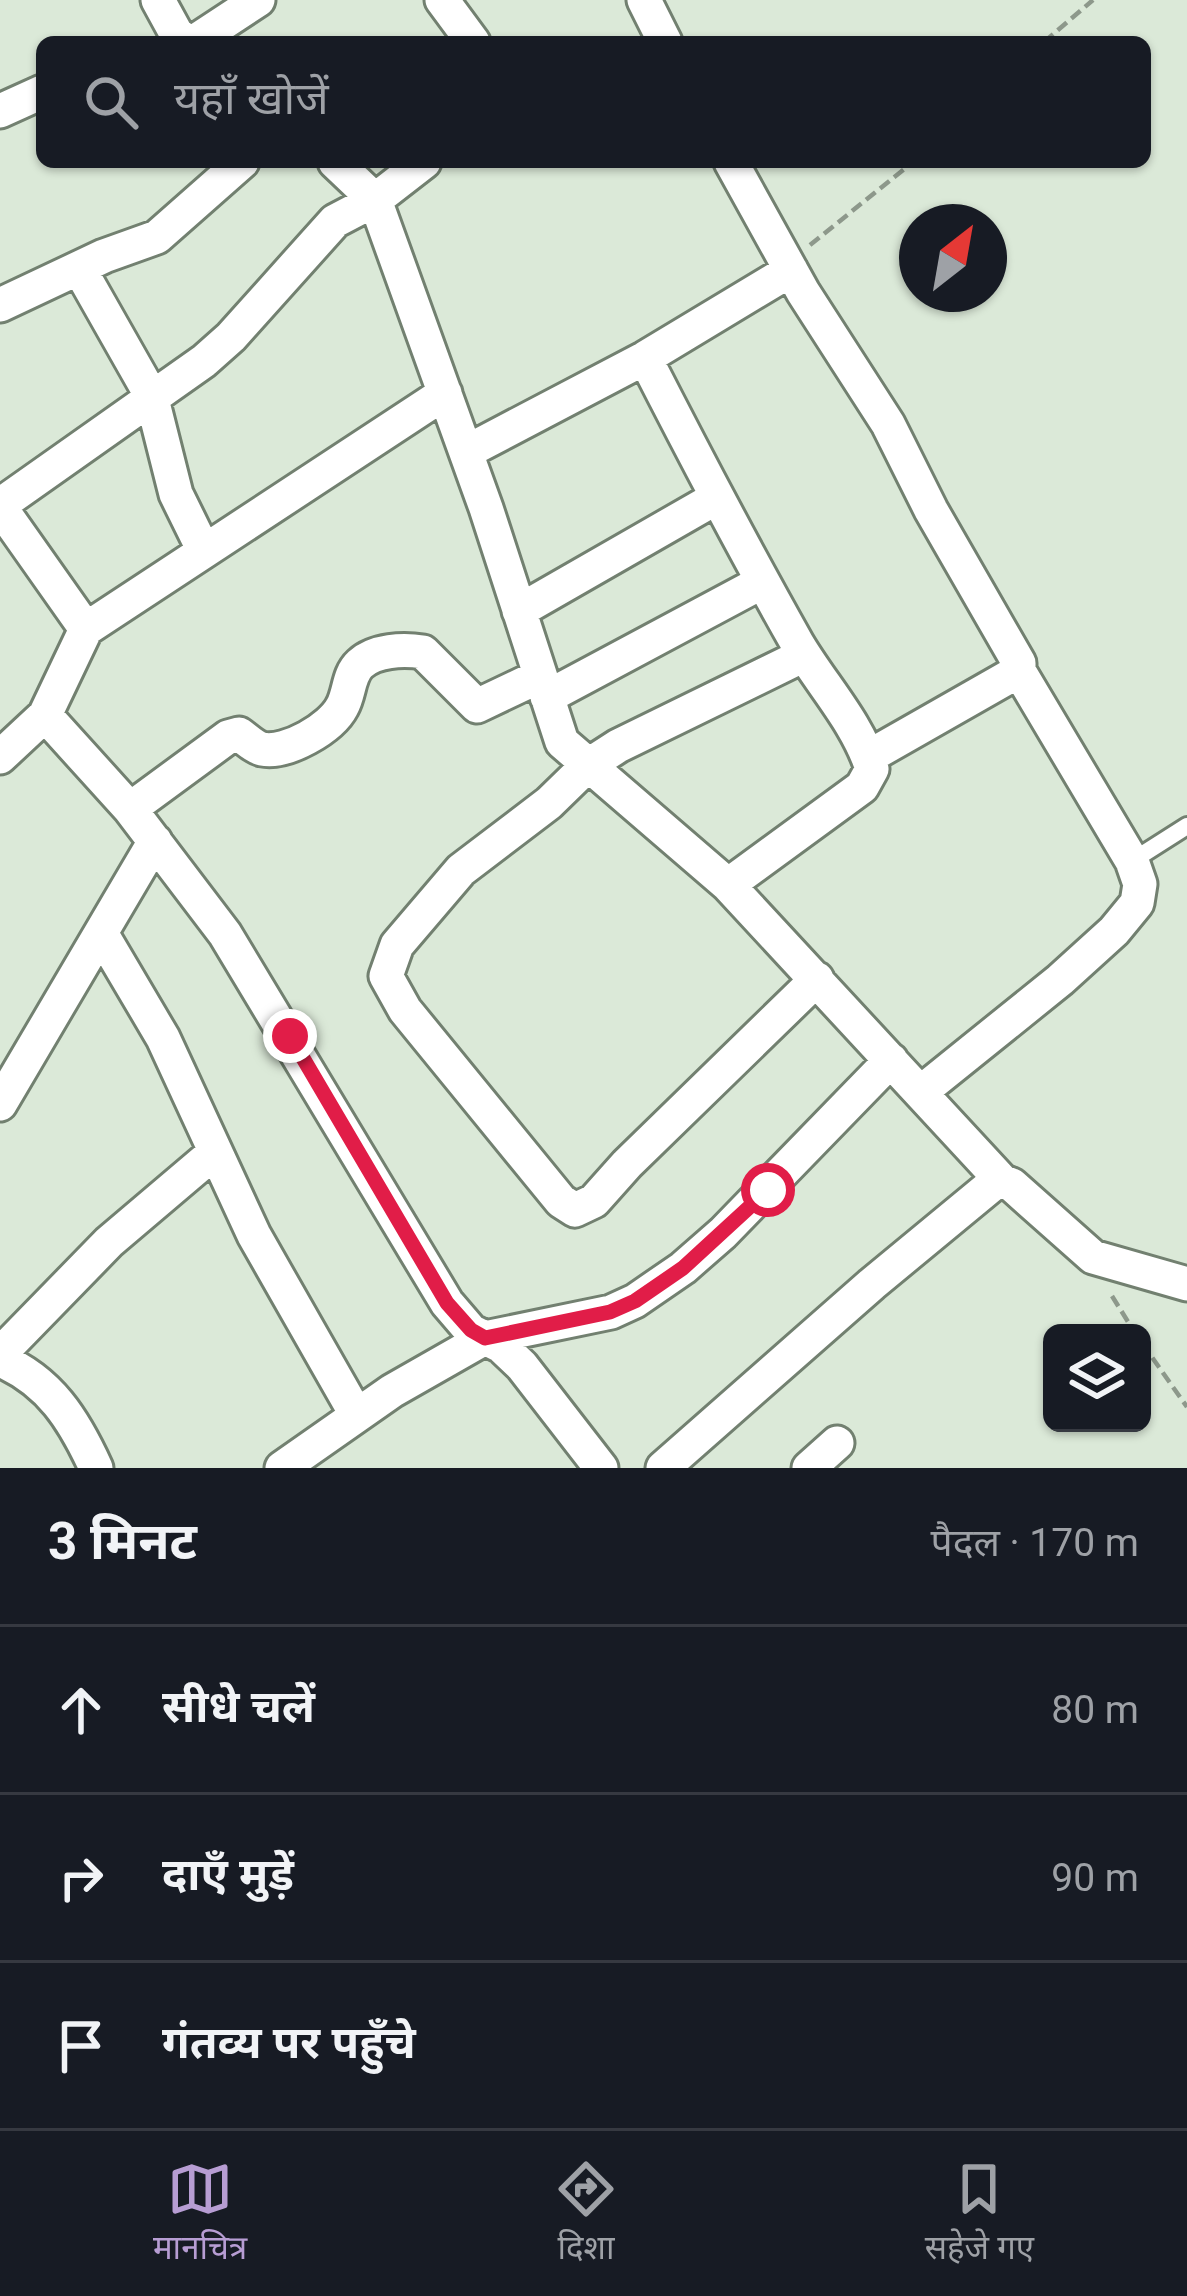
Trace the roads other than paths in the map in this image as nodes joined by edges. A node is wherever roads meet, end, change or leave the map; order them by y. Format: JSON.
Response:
{"nodes":[{"id":1,"x":158,"y":0,"type":"edge"},
{"id":2,"x":257,"y":0,"type":"edge"},
{"id":3,"x":442,"y":0,"type":"edge"},
{"id":4,"x":644,"y":0,"type":"edge"},
{"id":5,"x":176,"y":36,"type":"edge"},
{"id":6,"x":186,"y":36,"type":"edge"},
{"id":7,"x":469,"y":36,"type":"edge"},
{"id":8,"x":662,"y":36,"type":"edge"},
{"id":9,"x":36,"y":95,"type":"edge"},
{"id":10,"x":0,"y":111,"type":"edge"},
{"id":11,"x":235,"y":168,"type":"edge"},
{"id":12,"x":341,"y":168,"type":"edge"},
{"id":13,"x":416,"y":168,"type":"edge"},
{"id":14,"x":734,"y":168,"type":"edge"},
{"id":15,"x":375,"y":200,"type":"junction"},
{"id":16,"x":789,"y":267,"type":"junction"},
{"id":17,"x":79,"y":268,"type":"junction"},
{"id":18,"x":0,"y":305,"type":"edge"},
{"id":19,"x":645,"y":358,"type":"junction"},
{"id":20,"x":445,"y":393,"type":"junction"},
{"id":21,"x":151,"y":394,"type":"junction"},
{"id":22,"x":466,"y":452,"type":"junction"},
{"id":23,"x":716,"y":498,"type":"junction"},
{"id":24,"x":0,"y":506,"type":"edge"},
{"id":25,"x":202,"y":549,"type":"junction"},
{"id":26,"x":762,"y":582,"type":"junction"},
{"id":27,"x":519,"y":611,"type":"junction"},
{"id":28,"x":86,"y":629,"type":"junction"},
{"id":29,"x":804,"y":655,"type":"junction"},
{"id":30,"x":1019,"y":671,"type":"junction"},
{"id":31,"x":544,"y":686,"type":"junction"},
{"id":32,"x":45,"y":715,"type":"junction"},
{"id":33,"x":0,"y":757,"type":"edge"},
{"id":34,"x":868,"y":757,"type":"junction"},
{"id":35,"x":587,"y":766,"type":"junction"},
{"id":36,"x":130,"y":809,"type":"junction"},
{"id":37,"x":1187,"y":826,"type":"edge"},
{"id":38,"x":155,"y":841,"type":"junction"},
{"id":39,"x":1132,"y":861,"type":"junction"},
{"id":40,"x":728,"y":886,"type":"junction"},
{"id":41,"x":101,"y":932,"type":"junction"},
{"id":42,"x":817,"y":979,"type":"junction"},
{"id":43,"x":891,"y":1060,"type":"junction"},
{"id":44,"x":921,"y":1092,"type":"junction"},
{"id":45,"x":0,"y":1104,"type":"edge"},
{"id":46,"x":215,"y":1152,"type":"junction"},
{"id":47,"x":1002,"y":1181,"type":"junction"},
{"id":48,"x":1187,"y":1283,"type":"edge"},
{"id":49,"x":485,"y":1338,"type":"junction"},
{"id":50,"x":0,"y":1357,"type":"edge"},
{"id":51,"x":356,"y":1414,"type":"junction"},
{"id":52,"x":837,"y":1443,"type":"dead end"},
{"id":53,"x":96,"y":1468,"type":"edge"},
{"id":54,"x":282,"y":1468,"type":"edge"},
{"id":55,"x":601,"y":1468,"type":"edge"},
{"id":56,"x":662,"y":1468,"type":"edge"},
{"id":57,"x":809,"y":1468,"type":"edge"}],
"edges":[{"from":1,"to":5,"type":"street"},
{"from":2,"to":6,"type":"street"},
{"from":3,"to":7,"type":"street"},
{"from":4,"to":8,"type":"street"},
{"from":9,"to":10,"type":"street"},
{"from":11,"to":17,"type":"street"},
{"from":12,"to":15,"type":"street"},
{"from":13,"to":15,"type":"street"},
{"from":14,"to":16,"type":"street"},
{"from":15,"to":20,"type":"street"},
{"from":15,"to":21,"type":"street"},
{"from":16,"to":19,"type":"street"},
{"from":16,"to":30,"type":"street"},
{"from":17,"to":18,"type":"street"},
{"from":17,"to":21,"type":"street"},
{"from":19,"to":22,"type":"street"},
{"from":19,"to":23,"type":"street"},
{"from":20,"to":22,"type":"street"},
{"from":20,"to":25,"type":"street"},
{"from":21,"to":24,"type":"street"},
{"from":21,"to":25,"type":"street"},
{"from":22,"to":27,"type":"street"},
{"from":23,"to":26,"type":"street"},
{"from":23,"to":27,"type":"street"},
{"from":24,"to":28,"type":"street"},
{"from":25,"to":28,"type":"street"},
{"from":26,"to":29,"type":"street"},
{"from":26,"to":31,"type":"street"},
{"from":27,"to":31,"type":"street"},
{"from":28,"to":32,"type":"street"},
{"from":29,"to":34,"type":"street"},
{"from":29,"to":35,"type":"street"},
{"from":30,"to":34,"type":"street"},
{"from":30,"to":39,"type":"street"},
{"from":31,"to":35,"type":"street"},
{"from":31,"to":36,"type":"street"},
{"from":32,"to":33,"type":"street"},
{"from":32,"to":36,"type":"street"},
{"from":34,"to":40,"type":"street"},
{"from":35,"to":40,"type":"street"},
{"from":35,"to":42,"type":"street"},
{"from":36,"to":38,"type":"street"},
{"from":37,"to":39,"type":"lane"},
{"from":38,"to":41,"type":"street"},
{"from":38,"to":49,"type":"street"},
{"from":39,"to":44,"type":"street"},
{"from":40,"to":42,"type":"street"},
{"from":41,"to":45,"type":"street"},
{"from":41,"to":46,"type":"street"},
{"from":42,"to":43,"type":"street"},
{"from":43,"to":44,"type":"street"},
{"from":43,"to":49,"type":"street"},
{"from":44,"to":47,"type":"street"},
{"from":46,"to":50,"type":"street"},
{"from":46,"to":51,"type":"street"},
{"from":47,"to":48,"type":"street"},
{"from":47,"to":56,"type":"street"},
{"from":49,"to":51,"type":"street"},
{"from":49,"to":55,"type":"street"},
{"from":50,"to":53,"type":"street"},
{"from":51,"to":54,"type":"street"},
{"from":52,"to":57,"type":"street"}]}
